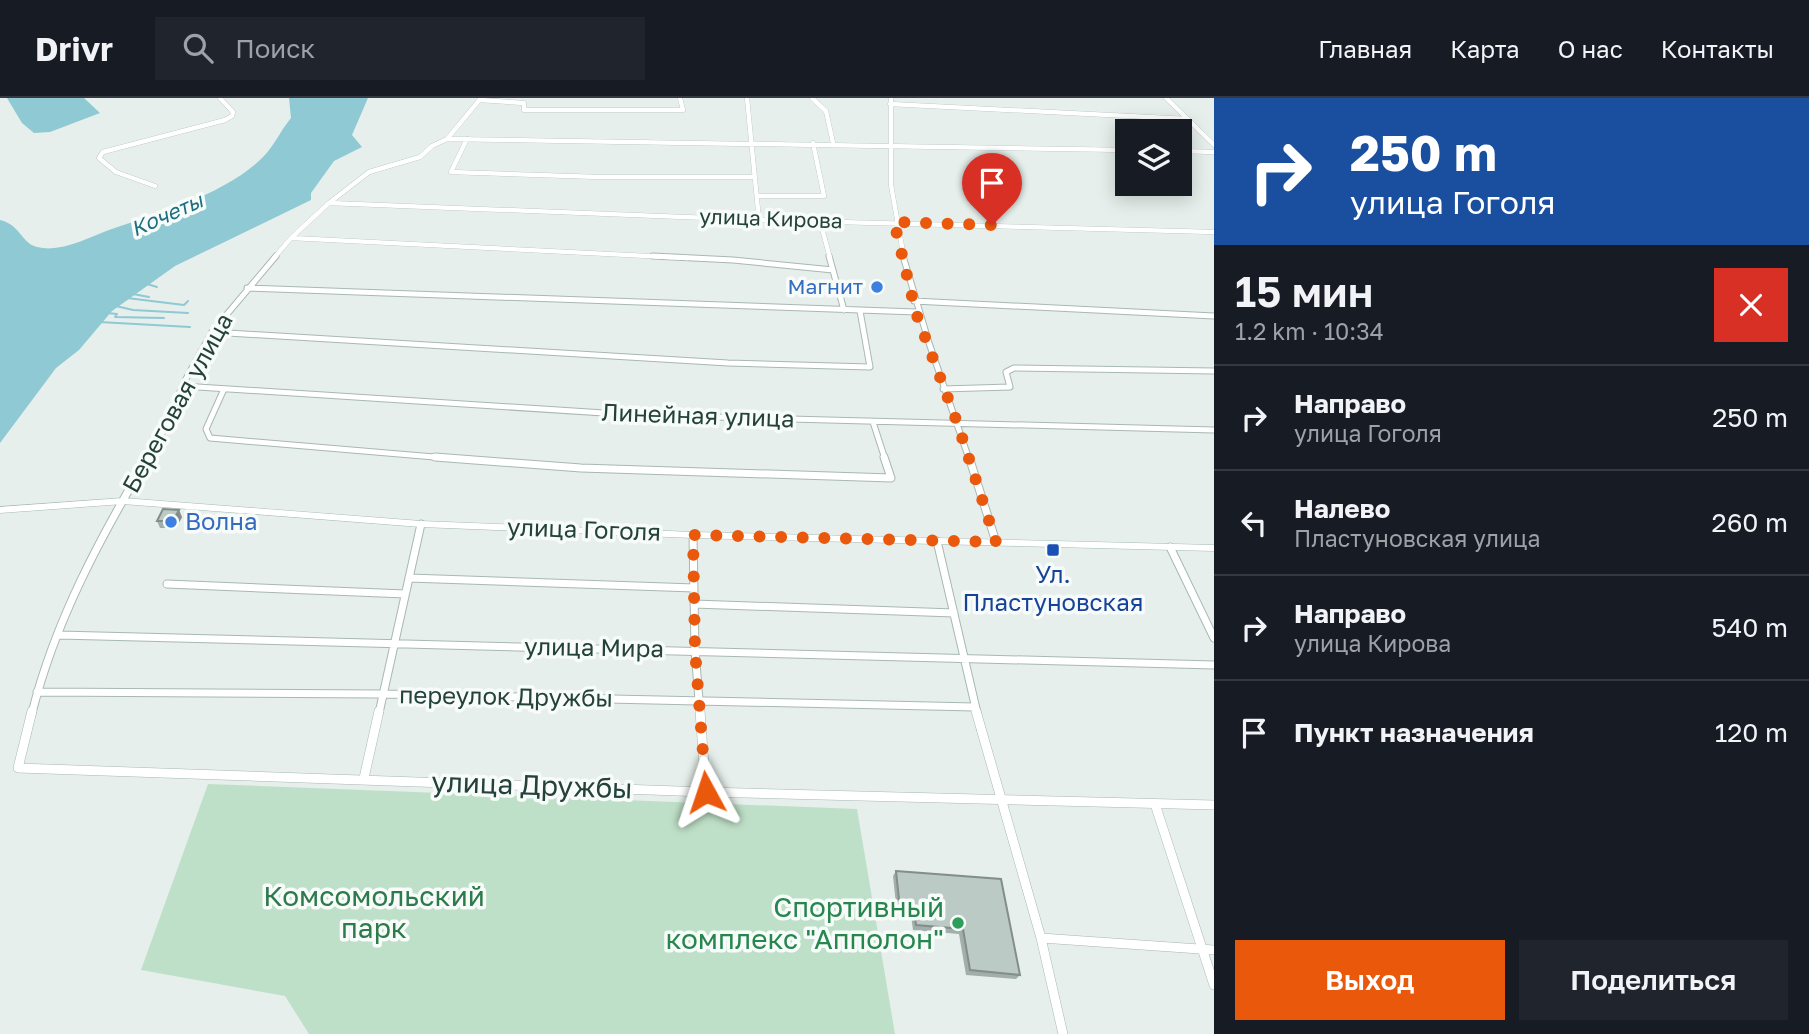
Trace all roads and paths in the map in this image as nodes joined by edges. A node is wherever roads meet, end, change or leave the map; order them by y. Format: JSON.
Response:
{"nodes":[{"id":1,"x":220,"y":98,"type":"edge"},
{"id":2,"x":680,"y":98,"type":"edge"},
{"id":3,"x":747,"y":98,"type":"edge"},
{"id":4,"x":812,"y":98,"type":"edge"},
{"id":5,"x":1166,"y":98,"type":"edge"},
{"id":6,"x":481,"y":99,"type":"edge"},
{"id":7,"x":891,"y":101,"type":"edge"},
{"id":8,"x":1187,"y":119,"type":"joint"},
{"id":9,"x":1192,"y":124,"type":"edge"},
{"id":10,"x":447,"y":139,"type":"junction"},
{"id":11,"x":467,"y":139,"type":"junction"},
{"id":12,"x":750,"y":142,"type":"junction"},
{"id":13,"x":813,"y":142,"type":"junction"},
{"id":14,"x":833,"y":143,"type":"junction"},
{"id":15,"x":887,"y":144,"type":"junction"},
{"id":16,"x":1214,"y":145,"type":"edge"},
{"id":17,"x":1115,"y":150,"type":"edge"},
{"id":18,"x":1192,"y":151,"type":"edge"},
{"id":19,"x":1214,"y":152,"type":"edge"},
{"id":20,"x":754,"y":177,"type":"junction"},
{"id":21,"x":155,"y":186,"type":"dead end"},
{"id":22,"x":757,"y":196,"type":"junction"},
{"id":23,"x":329,"y":203,"type":"junction"},
{"id":24,"x":759,"y":220,"type":"junction"},
{"id":25,"x":820,"y":221,"type":"junction"},
{"id":26,"x":894,"y":222,"type":"junction"},
{"id":27,"x":1214,"y":232,"type":"edge"},
{"id":28,"x":291,"y":238,"type":"junction"},
{"id":29,"x":833,"y":270,"type":"junction"},
{"id":30,"x":247,"y":288,"type":"junction"},
{"id":31,"x":914,"y":301,"type":"junction"},
{"id":32,"x":844,"y":310,"type":"junction"},
{"id":33,"x":860,"y":311,"type":"junction"},
{"id":34,"x":916,"y":313,"type":"junction"},
{"id":35,"x":1214,"y":316,"type":"edge"},
{"id":36,"x":212,"y":332,"type":"junction"},
{"id":37,"x":1214,"y":372,"type":"edge"},
{"id":38,"x":182,"y":386,"type":"junction"},
{"id":39,"x":223,"y":389,"type":"junction"},
{"id":40,"x":943,"y":389,"type":"junction"},
{"id":41,"x":873,"y":422,"type":"junction"},
{"id":42,"x":958,"y":425,"type":"junction"},
{"id":43,"x":1214,"y":429,"type":"edge"},
{"id":44,"x":123,"y":501,"type":"junction"},
{"id":45,"x":0,"y":510,"type":"edge"},
{"id":46,"x":421,"y":524,"type":"junction"},
{"id":47,"x":693,"y":535,"type":"junction"},
{"id":48,"x":937,"y":541,"type":"junction"},
{"id":49,"x":996,"y":542,"type":"junction"},
{"id":50,"x":1170,"y":547,"type":"junction"},
{"id":51,"x":1214,"y":548,"type":"edge"},
{"id":52,"x":409,"y":578,"type":"junction"},
{"id":53,"x":167,"y":584,"type":"dead end"},
{"id":54,"x":694,"y":588,"type":"junction"},
{"id":55,"x":405,"y":594,"type":"junction"},
{"id":56,"x":694,"y":604,"type":"junction"},
{"id":57,"x":954,"y":613,"type":"junction"},
{"id":58,"x":59,"y":635,"type":"junction"},
{"id":59,"x":1214,"y":638,"type":"edge"},
{"id":60,"x":395,"y":643,"type":"junction"},
{"id":61,"x":695,"y":650,"type":"junction"},
{"id":62,"x":965,"y":657,"type":"junction"},
{"id":63,"x":1214,"y":665,"type":"edge"},
{"id":64,"x":37,"y":692,"type":"junction"},
{"id":65,"x":382,"y":694,"type":"junction"},
{"id":66,"x":698,"y":700,"type":"junction"},
{"id":67,"x":975,"y":707,"type":"junction"},
{"id":68,"x":18,"y":768,"type":"joint"},
{"id":69,"x":364,"y":778,"type":"junction"},
{"id":70,"x":706,"y":792,"type":"junction"},
{"id":71,"x":1000,"y":801,"type":"junction"},
{"id":72,"x":1154,"y":804,"type":"junction"},
{"id":73,"x":1214,"y":805,"type":"edge"},
{"id":74,"x":1041,"y":938,"type":"junction"},
{"id":75,"x":1202,"y":950,"type":"junction"},
{"id":76,"x":1214,"y":950,"type":"edge"},
{"id":77,"x":1214,"y":985,"type":"edge"},
{"id":78,"x":1063,"y":1034,"type":"edge"}],
"edges":[{"from":1,"to":21,"type":"street"},
{"from":2,"to":6,"type":"street"},
{"from":3,"to":12,"type":"street"},
{"from":4,"to":14,"type":"street"},
{"from":5,"to":8,"type":"street"},
{"from":6,"to":10,"type":"street","name":"Береговая улица"},
{"from":7,"to":8,"type":"street"},
{"from":7,"to":15,"type":"street"},
{"from":9,"to":16,"type":"street"},
{"from":10,"to":11,"type":"street"},
{"from":10,"to":23,"type":"street","name":"Береговая улица"},
{"from":11,"to":12,"type":"street"},
{"from":11,"to":20,"type":"street"},
{"from":12,"to":13,"type":"street"},
{"from":12,"to":20,"type":"street"},
{"from":13,"to":14,"type":"street"},
{"from":13,"to":22,"type":"street"},
{"from":14,"to":15,"type":"street"},
{"from":15,"to":17,"type":"street"},
{"from":15,"to":26,"type":"street"},
{"from":18,"to":19,"type":"street"},
{"from":20,"to":22,"type":"street"},
{"from":22,"to":24,"type":"street"},
{"from":23,"to":24,"type":"street","name":"улица Кирова"},
{"from":23,"to":28,"type":"street","name":"Береговая улица"},
{"from":24,"to":25,"type":"street","name":"улица Кирова"},
{"from":25,"to":26,"type":"street","name":"улица Кирова"},
{"from":25,"to":29,"type":"street"},
{"from":26,"to":27,"type":"street","name":"улица Кирова"},
{"from":26,"to":31,"type":"street"},
{"from":28,"to":29,"type":"street"},
{"from":28,"to":30,"type":"street","name":"Береговая улица"},
{"from":29,"to":32,"type":"street"},
{"from":30,"to":32,"type":"street"},
{"from":30,"to":36,"type":"street","name":"Береговая улица"},
{"from":31,"to":34,"type":"street"},
{"from":31,"to":35,"type":"street"},
{"from":32,"to":33,"type":"street"},
{"from":33,"to":34,"type":"street"},
{"from":33,"to":36,"type":"street"},
{"from":34,"to":40,"type":"street"},
{"from":36,"to":38,"type":"street","name":"Береговая улица"},
{"from":37,"to":40,"type":"street"},
{"from":38,"to":39,"type":"street","name":"Линейная улица"},
{"from":38,"to":44,"type":"street","name":"Береговая улица"},
{"from":39,"to":41,"type":"street","name":"Линейная улица"},
{"from":39,"to":41,"type":"street"},
{"from":40,"to":42,"type":"street"},
{"from":41,"to":42,"type":"street","name":"Линейная улица"},
{"from":42,"to":43,"type":"street","name":"Линейная улица"},
{"from":42,"to":49,"type":"street"},
{"from":44,"to":45,"type":"street","name":"улица Гоголя"},
{"from":44,"to":46,"type":"street","name":"улица Гоголя"},
{"from":44,"to":58,"type":"street","name":"Береговая улица"},
{"from":46,"to":47,"type":"street","name":"улица Гоголя"},
{"from":46,"to":52,"type":"street"},
{"from":47,"to":48,"type":"street","name":"улица Гоголя"},
{"from":47,"to":54,"type":"street"},
{"from":48,"to":49,"type":"street","name":"улица Гоголя"},
{"from":48,"to":57,"type":"street"},
{"from":49,"to":50,"type":"street","name":"улица Гоголя"},
{"from":50,"to":51,"type":"street","name":"улица Гоголя"},
{"from":50,"to":59,"type":"street"},
{"from":52,"to":54,"type":"street"},
{"from":52,"to":55,"type":"street"},
{"from":53,"to":55,"type":"street"},
{"from":54,"to":56,"type":"street"},
{"from":55,"to":60,"type":"street"},
{"from":56,"to":57,"type":"street"},
{"from":56,"to":61,"type":"street"},
{"from":57,"to":62,"type":"street"},
{"from":58,"to":60,"type":"street","name":"улица Мира"},
{"from":58,"to":64,"type":"street","name":"Береговая улица"},
{"from":60,"to":61,"type":"street","name":"улица Мира"},
{"from":60,"to":65,"type":"street"},
{"from":61,"to":62,"type":"street","name":"улица Мира"},
{"from":61,"to":66,"type":"street"},
{"from":62,"to":63,"type":"street","name":"улица Мира"},
{"from":62,"to":67,"type":"street"},
{"from":64,"to":65,"type":"street","name":"переулок Дружбы"},
{"from":64,"to":68,"type":"street","name":"Береговая улица"},
{"from":65,"to":66,"type":"street","name":"переулок Дружбы"},
{"from":65,"to":69,"type":"street"},
{"from":66,"to":67,"type":"street","name":"переулок Дружбы"},
{"from":66,"to":70,"type":"street"},
{"from":67,"to":71,"type":"street"},
{"from":68,"to":69,"type":"street","name":"улица Дружбы"},
{"from":69,"to":70,"type":"street","name":"улица Дружбы"},
{"from":70,"to":71,"type":"street","name":"улица Дружбы"},
{"from":71,"to":72,"type":"street","name":"улица Дружбы"},
{"from":71,"to":74,"type":"street"},
{"from":72,"to":73,"type":"street","name":"улица Дружбы"},
{"from":72,"to":75,"type":"street"},
{"from":74,"to":75,"type":"street"},
{"from":74,"to":78,"type":"street"},
{"from":75,"to":76,"type":"street"},
{"from":75,"to":77,"type":"street"}]}
